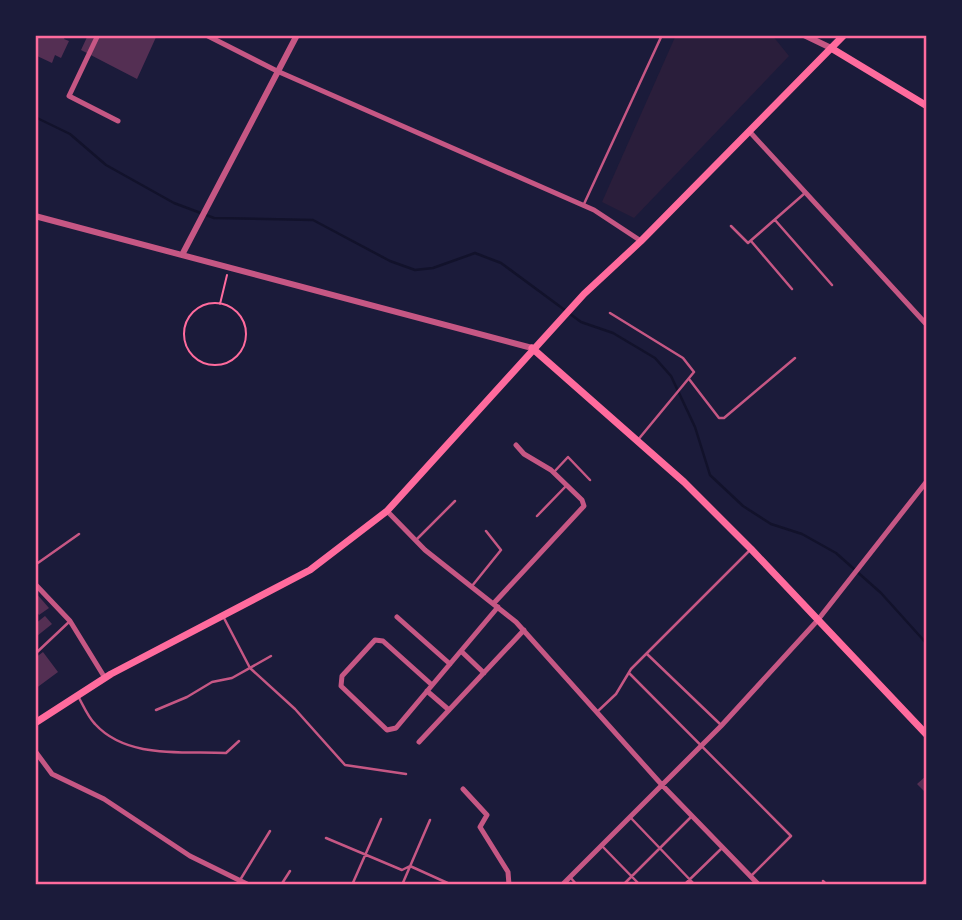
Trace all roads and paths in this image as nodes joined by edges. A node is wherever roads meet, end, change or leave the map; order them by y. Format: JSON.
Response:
{"nodes":[{"id":1,"x":98,"y":35,"type":"edge"},
{"id":2,"x":206,"y":35,"type":"edge"},
{"id":3,"x":297,"y":35,"type":"edge"},
{"id":4,"x":662,"y":35,"type":"edge"},
{"id":5,"x":804,"y":35,"type":"edge"},
{"id":6,"x":844,"y":35,"type":"edge"},
{"id":7,"x":831,"y":48,"type":"junction"},
{"id":8,"x":277,"y":71,"type":"junction"},
{"id":9,"x":927,"y":106,"type":"edge"},
{"id":10,"x":118,"y":121,"type":"dead end"},
{"id":11,"x":749,"y":131,"type":"junction"},
{"id":12,"x":805,"y":193,"type":"junction"},
{"id":13,"x":583,"y":205,"type":"junction"},
{"id":14,"x":35,"y":216,"type":"edge"},
{"id":15,"x":775,"y":220,"type":"junction"},
{"id":16,"x":731,"y":226,"type":"dead end"},
{"id":17,"x":641,"y":241,"type":"junction"},
{"id":18,"x":751,"y":241,"type":"junction"},
{"id":19,"x":182,"y":255,"type":"junction"},
{"id":20,"x":228,"y":267,"type":"junction"},
{"id":21,"x":832,"y":285,"type":"dead end"},
{"id":22,"x":792,"y":289,"type":"dead end"},
{"id":23,"x":220,"y":304,"type":"junction"},
{"id":24,"x":610,"y":313,"type":"dead end"},
{"id":25,"x":927,"y":325,"type":"edge"},
{"id":26,"x":532,"y":348,"type":"junction"},
{"id":27,"x":795,"y":358,"type":"dead end"},
{"id":28,"x":688,"y":381,"type":"junction"},
{"id":29,"x":637,"y":440,"type":"junction"},
{"id":30,"x":516,"y":445,"type":"dead end"},
{"id":31,"x":554,"y":472,"type":"junction"},
{"id":32,"x":590,"y":480,"type":"dead end"},
{"id":33,"x":927,"y":481,"type":"edge"},
{"id":34,"x":567,"y":485,"type":"junction"},
{"id":35,"x":455,"y":501,"type":"dead end"},
{"id":36,"x":387,"y":511,"type":"junction"},
{"id":37,"x":537,"y":516,"type":"dead end"},
{"id":38,"x":486,"y":531,"type":"dead end"},
{"id":39,"x":79,"y":534,"type":"dead end"},
{"id":40,"x":415,"y":540,"type":"junction"},
{"id":41,"x":751,"y":549,"type":"junction"},
{"id":42,"x":35,"y":565,"type":"edge"},
{"id":43,"x":35,"y":584,"type":"edge"},
{"id":44,"x":472,"y":586,"type":"junction"},
{"id":45,"x":496,"y":605,"type":"junction"},
{"id":46,"x":223,"y":615,"type":"junction"},
{"id":47,"x":397,"y":617,"type":"dead end"},
{"id":48,"x":70,"y":621,"type":"junction"},
{"id":49,"x":817,"y":621,"type":"junction"},
{"id":50,"x":524,"y":630,"type":"junction"},
{"id":51,"x":461,"y":651,"type":"junction"},
{"id":52,"x":647,"y":653,"type":"junction"},
{"id":53,"x":35,"y":654,"type":"edge"},
{"id":54,"x":271,"y":656,"type":"dead end"},
{"id":55,"x":450,"y":664,"type":"junction"},
{"id":56,"x":250,"y":668,"type":"junction"},
{"id":57,"x":484,"y":673,"type":"junction"},
{"id":58,"x":629,"y":673,"type":"junction"},
{"id":59,"x":105,"y":678,"type":"junction"},
{"id":60,"x":430,"y":688,"type":"junction"},
{"id":61,"x":77,"y":696,"type":"junction"},
{"id":62,"x":156,"y":710,"type":"dead end"},
{"id":63,"x":449,"y":710,"type":"junction"},
{"id":64,"x":597,"y":712,"type":"junction"},
{"id":65,"x":35,"y":723,"type":"edge"},
{"id":66,"x":721,"y":726,"type":"junction"},
{"id":67,"x":927,"y":735,"type":"edge"},
{"id":68,"x":239,"y":741,"type":"dead end"},
{"id":69,"x":419,"y":741,"type":"dead end"},
{"id":70,"x":700,"y":747,"type":"junction"},
{"id":71,"x":35,"y":751,"type":"edge"},
{"id":72,"x":406,"y":774,"type":"dead end"},
{"id":73,"x":662,"y":785,"type":"junction"},
{"id":74,"x":463,"y":789,"type":"dead end"},
{"id":75,"x":692,"y":816,"type":"junction"},
{"id":76,"x":630,"y":817,"type":"junction"},
{"id":77,"x":381,"y":819,"type":"dead end"},
{"id":78,"x":430,"y":820,"type":"dead end"},
{"id":79,"x":270,"y":831,"type":"dead end"},
{"id":80,"x":326,"y":838,"type":"dead end"},
{"id":81,"x":602,"y":845,"type":"junction"},
{"id":82,"x":660,"y":848,"type":"junction"},
{"id":83,"x":722,"y":848,"type":"junction"},
{"id":84,"x":365,"y":856,"type":"junction"},
{"id":85,"x":411,"y":866,"type":"junction"},
{"id":86,"x":290,"y":870,"type":"dead end"},
{"id":87,"x":631,"y":876,"type":"junction"},
{"id":88,"x":570,"y":877,"type":"junction"},
{"id":89,"x":751,"y":877,"type":"junction"},
{"id":90,"x":690,"y":880,"type":"junction"},
{"id":91,"x":927,"y":880,"type":"edge"},
{"id":92,"x":823,"y":881,"type":"dead end"},
{"id":93,"x":239,"y":883,"type":"edge"},
{"id":94,"x":250,"y":885,"type":"edge"},
{"id":95,"x":281,"y":885,"type":"edge"},
{"id":96,"x":352,"y":885,"type":"edge"},
{"id":97,"x":402,"y":885,"type":"edge"},
{"id":98,"x":452,"y":885,"type":"edge"},
{"id":99,"x":509,"y":885,"type":"edge"},
{"id":100,"x":562,"y":885,"type":"edge"},
{"id":101,"x":577,"y":885,"type":"edge"},
{"id":102,"x":623,"y":885,"type":"edge"},
{"id":103,"x":640,"y":885,"type":"edge"},
{"id":104,"x":684,"y":885,"type":"edge"},
{"id":105,"x":695,"y":885,"type":"edge"},
{"id":106,"x":758,"y":885,"type":"edge"},
{"id":107,"x":827,"y":885,"type":"edge"},
{"id":108,"x":922,"y":885,"type":"edge"}],
"edges":[{"from":1,"to":10,"type":"street"},
{"from":2,"to":8,"type":"street"},
{"from":3,"to":8,"type":"street"},
{"from":4,"to":13,"type":"lane"},
{"from":5,"to":7,"type":"street"},
{"from":6,"to":7,"type":"main road"},
{"from":7,"to":9,"type":"main road"},
{"from":7,"to":11,"type":"main road"},
{"from":8,"to":13,"type":"street"},
{"from":8,"to":19,"type":"street"},
{"from":11,"to":12,"type":"street"},
{"from":11,"to":17,"type":"main road"},
{"from":12,"to":15,"type":"lane"},
{"from":12,"to":25,"type":"street"},
{"from":13,"to":17,"type":"street"},
{"from":14,"to":19,"type":"street"},
{"from":15,"to":18,"type":"lane"},
{"from":15,"to":21,"type":"lane"},
{"from":16,"to":18,"type":"lane"},
{"from":17,"to":26,"type":"main road"},
{"from":18,"to":22,"type":"lane"},
{"from":19,"to":20,"type":"street"},
{"from":20,"to":23,"type":"path"},
{"from":20,"to":26,"type":"street"},
{"from":23,"to":23,"type":"path"},
{"from":24,"to":28,"type":"lane"},
{"from":26,"to":29,"type":"main road"},
{"from":26,"to":36,"type":"main road"},
{"from":27,"to":28,"type":"lane"},
{"from":28,"to":29,"type":"lane"},
{"from":29,"to":41,"type":"main road"},
{"from":30,"to":31,"type":"street"},
{"from":31,"to":32,"type":"lane"},
{"from":31,"to":34,"type":"street"},
{"from":33,"to":49,"type":"street"},
{"from":34,"to":37,"type":"lane"},
{"from":34,"to":45,"type":"street"},
{"from":35,"to":40,"type":"lane"},
{"from":36,"to":40,"type":"street"},
{"from":36,"to":46,"type":"main road"},
{"from":38,"to":44,"type":"lane"},
{"from":39,"to":42,"type":"lane"},
{"from":40,"to":44,"type":"street"},
{"from":41,"to":49,"type":"main road"},
{"from":41,"to":52,"type":"lane"},
{"from":43,"to":48,"type":"street"},
{"from":44,"to":45,"type":"street"},
{"from":45,"to":50,"type":"street"},
{"from":45,"to":51,"type":"street"},
{"from":46,"to":56,"type":"lane"},
{"from":46,"to":59,"type":"main road"},
{"from":47,"to":55,"type":"street"},
{"from":48,"to":53,"type":"lane"},
{"from":48,"to":59,"type":"street"},
{"from":49,"to":66,"type":"street"},
{"from":49,"to":67,"type":"main road"},
{"from":50,"to":57,"type":"street"},
{"from":50,"to":64,"type":"street"},
{"from":51,"to":55,"type":"street"},
{"from":51,"to":57,"type":"street"},
{"from":52,"to":58,"type":"lane"},
{"from":52,"to":66,"type":"lane"},
{"from":54,"to":56,"type":"lane"},
{"from":55,"to":60,"type":"street"},
{"from":56,"to":62,"type":"lane"},
{"from":56,"to":72,"type":"lane"},
{"from":57,"to":63,"type":"street"},
{"from":58,"to":64,"type":"lane"},
{"from":58,"to":70,"type":"lane"},
{"from":59,"to":61,"type":"main road"},
{"from":60,"to":60,"type":"street"},
{"from":60,"to":63,"type":"street"},
{"from":61,"to":65,"type":"main road"},
{"from":61,"to":68,"type":"lane"},
{"from":63,"to":69,"type":"street"},
{"from":64,"to":73,"type":"street"},
{"from":66,"to":70,"type":"street"},
{"from":70,"to":73,"type":"street"},
{"from":70,"to":89,"type":"lane"},
{"from":71,"to":93,"type":"street"},
{"from":73,"to":75,"type":"street"},
{"from":73,"to":76,"type":"street"},
{"from":74,"to":99,"type":"street"},
{"from":75,"to":82,"type":"lane"},
{"from":75,"to":83,"type":"street"},
{"from":76,"to":81,"type":"street"},
{"from":76,"to":82,"type":"lane"},
{"from":77,"to":84,"type":"lane"},
{"from":78,"to":85,"type":"lane"},
{"from":79,"to":93,"type":"lane"},
{"from":80,"to":84,"type":"lane"},
{"from":81,"to":87,"type":"lane"},
{"from":81,"to":88,"type":"street"},
{"from":82,"to":87,"type":"lane"},
{"from":82,"to":90,"type":"lane"},
{"from":83,"to":89,"type":"street"},
{"from":83,"to":90,"type":"lane"},
{"from":84,"to":85,"type":"lane"},
{"from":84,"to":96,"type":"lane"},
{"from":85,"to":97,"type":"lane"},
{"from":85,"to":98,"type":"lane"},
{"from":86,"to":95,"type":"lane"},
{"from":87,"to":102,"type":"lane"},
{"from":87,"to":103,"type":"lane"},
{"from":88,"to":100,"type":"street"},
{"from":88,"to":101,"type":"lane"},
{"from":89,"to":106,"type":"street"},
{"from":90,"to":104,"type":"lane"},
{"from":90,"to":105,"type":"lane"},
{"from":91,"to":108,"type":"street"},
{"from":92,"to":107,"type":"lane"},
{"from":93,"to":94,"type":"street"}]}
